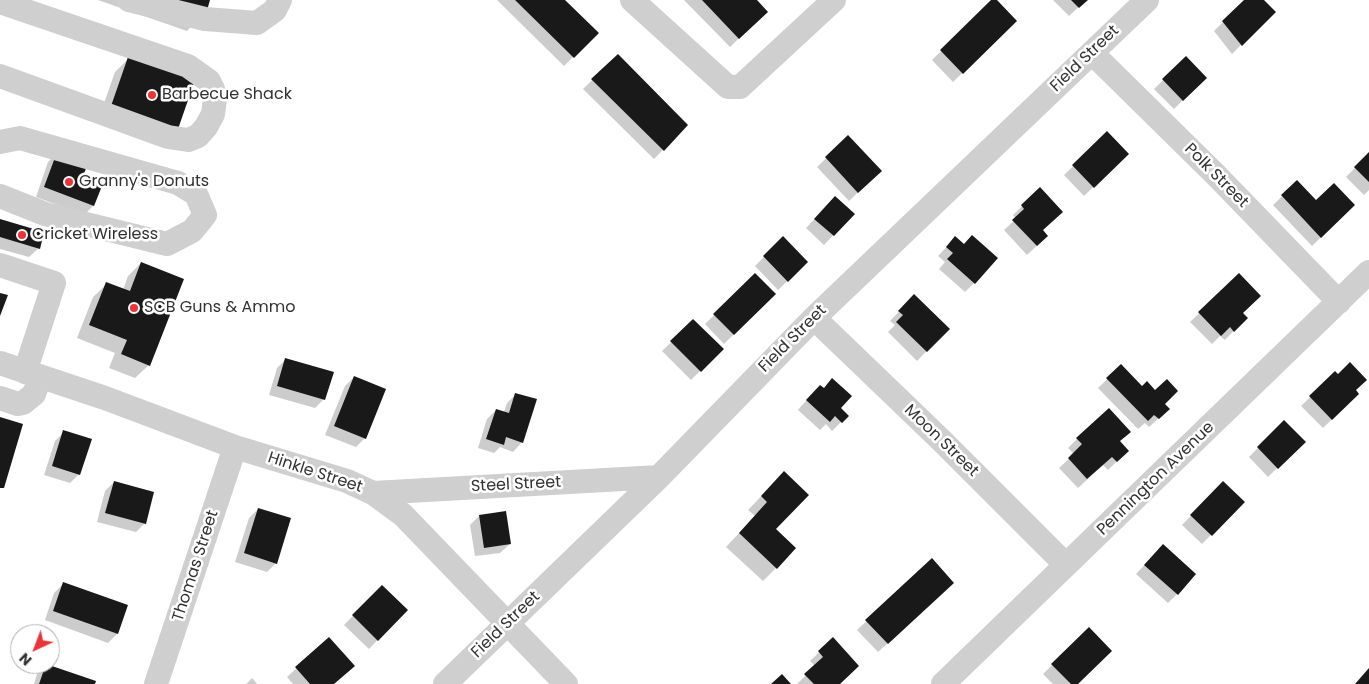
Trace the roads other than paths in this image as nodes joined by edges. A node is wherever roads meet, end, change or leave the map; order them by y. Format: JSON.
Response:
{"nodes":[{"id":1,"x":129,"y":0,"type":"edge"},
{"id":2,"x":280,"y":0,"type":"edge"},
{"id":3,"x":632,"y":0,"type":"edge"},
{"id":4,"x":834,"y":0,"type":"edge"},
{"id":5,"x":1147,"y":0,"type":"edge"},
{"id":6,"x":0,"y":2,"type":"edge"},
{"id":7,"x":1092,"y":53,"type":"junction"},
{"id":8,"x":0,"y":76,"type":"edge"},
{"id":9,"x":0,"y":142,"type":"edge"},
{"id":10,"x":0,"y":196,"type":"edge"},
{"id":11,"x":0,"y":265,"type":"edge"},
{"id":12,"x":1369,"y":272,"type":"edge"},
{"id":13,"x":1339,"y":302,"type":"junction"},
{"id":14,"x":814,"y":318,"type":"junction"},
{"id":15,"x":0,"y":363,"type":"edge"},
{"id":16,"x":32,"y":374,"type":"junction"},
{"id":17,"x":0,"y":398,"type":"edge"},
{"id":18,"x":235,"y":447,"type":"junction"},
{"id":19,"x":659,"y":477,"type":"junction"},
{"id":20,"x":373,"y":493,"type":"junction"},
{"id":21,"x":1066,"y":566,"type":"junction"},
{"id":22,"x":507,"y":623,"type":"junction"},
{"id":23,"x":156,"y":684,"type":"edge"},
{"id":24,"x":445,"y":684,"type":"edge"},
{"id":25,"x":566,"y":684,"type":"edge"},
{"id":26,"x":942,"y":684,"type":"edge"}],
"edges":[{"from":1,"to":2,"type":"street"},
{"from":3,"to":4,"type":"street"},
{"from":5,"to":7,"type":"street","name":"Field Street"},
{"from":6,"to":8,"type":"street"},
{"from":7,"to":13,"type":"street","name":"Polk Street"},
{"from":7,"to":14,"type":"street","name":"Field Street"},
{"from":9,"to":10,"type":"street"},
{"from":11,"to":16,"type":"street"},
{"from":12,"to":13,"type":"street","name":"Pennington Avenue"},
{"from":13,"to":21,"type":"street","name":"Pennington Avenue"},
{"from":14,"to":19,"type":"street","name":"Field Street"},
{"from":14,"to":21,"type":"street","name":"Moon Street"},
{"from":15,"to":16,"type":"street","name":"Hinkle Street"},
{"from":16,"to":17,"type":"street"},
{"from":16,"to":18,"type":"street","name":"Hinkle Street"},
{"from":18,"to":20,"type":"street","name":"Hinkle Street"},
{"from":18,"to":23,"type":"street","name":"Thomas Street"},
{"from":19,"to":20,"type":"street","name":"Steel Street"},
{"from":19,"to":22,"type":"street","name":"Field Street"},
{"from":20,"to":22,"type":"street","name":"Hinkle Street"},
{"from":21,"to":26,"type":"street","name":"Pennington Avenue"},
{"from":22,"to":24,"type":"street","name":"Field Street"},
{"from":22,"to":25,"type":"street","name":"Hinkle Street"}]}
